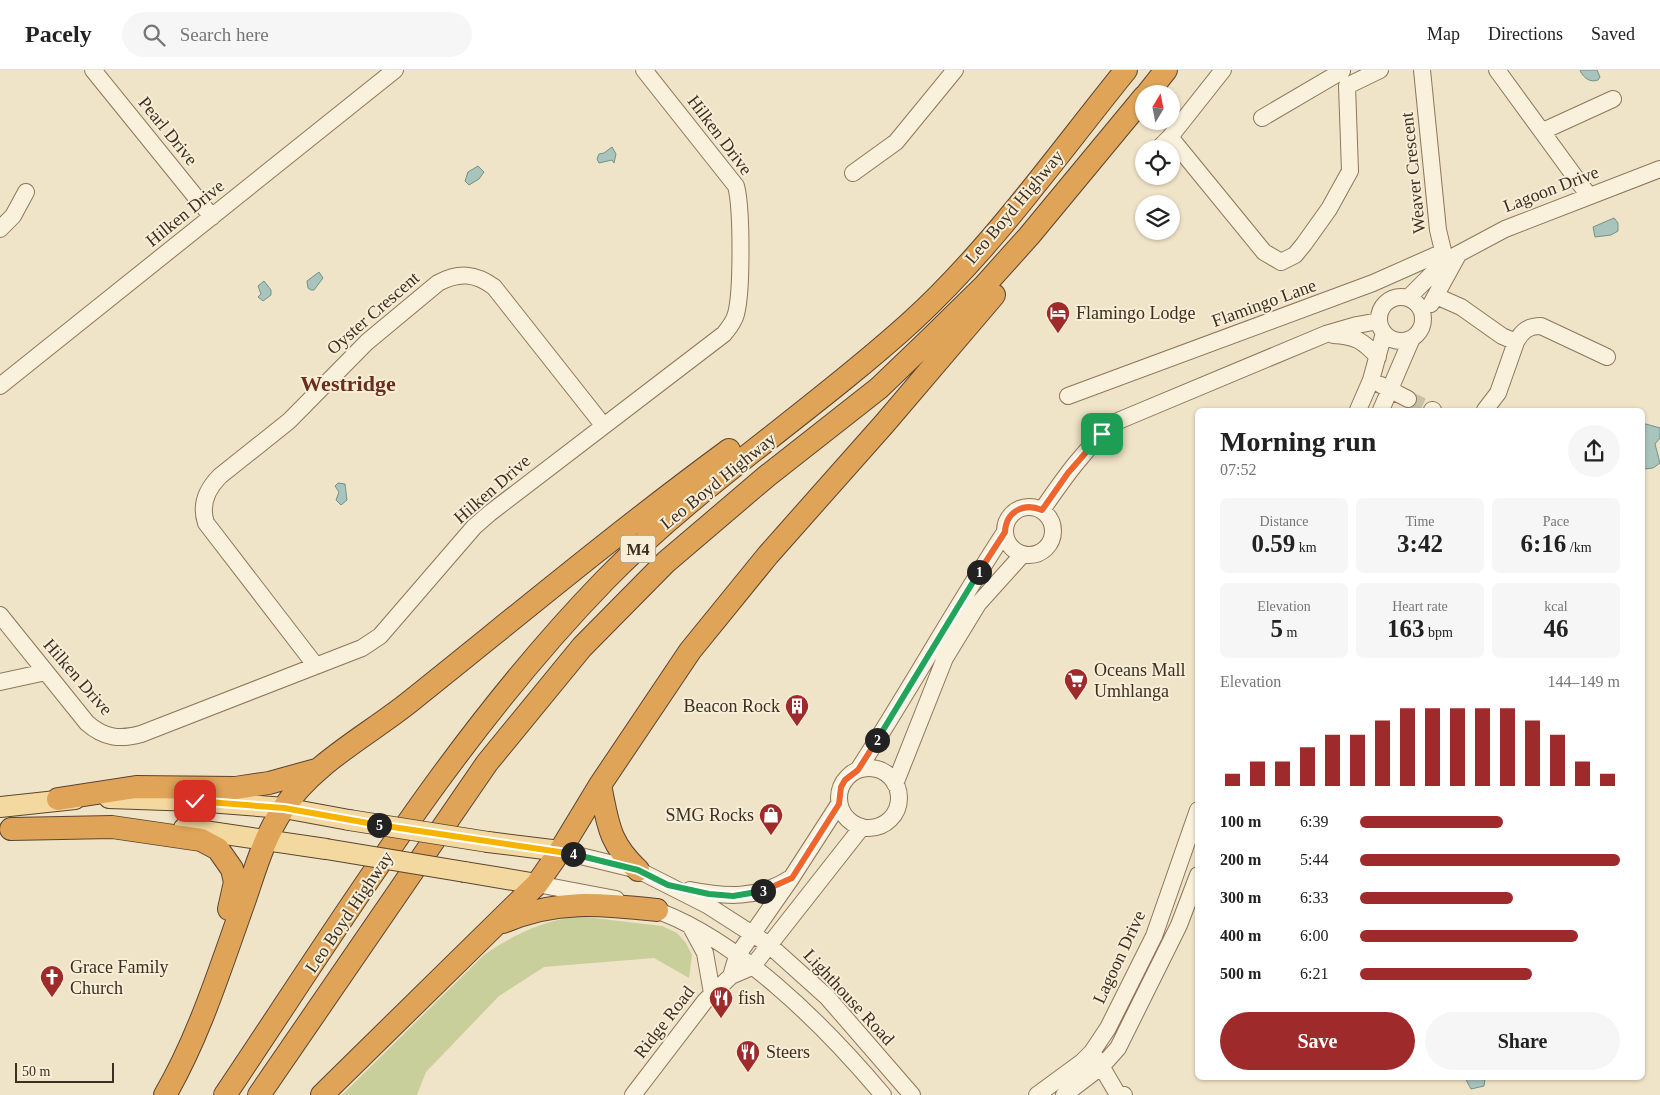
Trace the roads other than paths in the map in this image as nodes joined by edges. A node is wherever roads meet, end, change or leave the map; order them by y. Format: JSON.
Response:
{"nodes":[{"id":1,"x":94,"y":70,"type":"edge"},
{"id":2,"x":395,"y":70,"type":"edge"},
{"id":3,"x":644,"y":70,"type":"edge"},
{"id":4,"x":955,"y":70,"type":"edge"},
{"id":5,"x":1126,"y":70,"type":"edge"},
{"id":6,"x":1167,"y":70,"type":"edge"},
{"id":7,"x":1223,"y":70,"type":"edge"},
{"id":8,"x":1380,"y":70,"type":"edge"},
{"id":9,"x":1422,"y":70,"type":"edge"},
{"id":10,"x":1497,"y":70,"type":"edge"},
{"id":11,"x":1344,"y":75,"type":"edge"},
{"id":12,"x":1154,"y":85,"type":"edge"},
{"id":13,"x":1158,"y":85,"type":"edge"},
{"id":14,"x":1613,"y":99,"type":"dead end"},
{"id":15,"x":1135,"y":108,"type":"edge"},
{"id":16,"x":1135,"y":118,"type":"edge"},
{"id":17,"x":1262,"y":118,"type":"dead end"},
{"id":18,"x":1543,"y":131,"type":"junction"},
{"id":19,"x":1170,"y":136,"type":"junction"},
{"id":20,"x":1166,"y":140,"type":"edge"},
{"id":21,"x":1660,"y":169,"type":"edge"},
{"id":22,"x":853,"y":173,"type":"dead end"},
{"id":23,"x":26,"y":192,"type":"dead end"},
{"id":24,"x":1028,"y":192,"type":"junction"},
{"id":25,"x":1589,"y":196,"type":"junction"},
{"id":26,"x":212,"y":217,"type":"junction"},
{"id":27,"x":0,"y":229,"type":"edge"},
{"id":28,"x":1449,"y":259,"type":"junction"},
{"id":29,"x":1436,"y":296,"type":"junction"},
{"id":30,"x":1408,"y":298,"type":"junction"},
{"id":31,"x":1423,"y":317,"type":"junction"},
{"id":32,"x":1382,"y":327,"type":"junction"},
{"id":33,"x":1326,"y":334,"type":"junction"},
{"id":34,"x":1412,"y":338,"type":"junction"},
{"id":35,"x":1516,"y":342,"type":"junction"},
{"id":36,"x":1378,"y":357,"type":"junction"},
{"id":37,"x":1607,"y":357,"type":"dead end"},
{"id":38,"x":1371,"y":380,"type":"junction"},
{"id":39,"x":0,"y":386,"type":"edge"},
{"id":40,"x":1390,"y":390,"type":"junction"},
{"id":41,"x":1068,"y":396,"type":"dead end"},
{"id":42,"x":1408,"y":399,"type":"tunnel mouth"},
{"id":43,"x":1359,"y":408,"type":"edge"},
{"id":44,"x":1382,"y":408,"type":"edge"},
{"id":45,"x":1487,"y":408,"type":"edge"},
{"id":46,"x":603,"y":425,"type":"junction"},
{"id":47,"x":1042,"y":510,"type":"junction"},
{"id":48,"x":1005,"y":532,"type":"junction"},
{"id":49,"x":1023,"y":554,"type":"junction"},
{"id":50,"x":0,"y":615,"type":"edge"},
{"id":51,"x":316,"y":666,"type":"junction"},
{"id":52,"x":46,"y":672,"type":"junction"},
{"id":53,"x":0,"y":682,"type":"edge"},
{"id":54,"x":318,"y":769,"type":"junction"},
{"id":55,"x":858,"y":770,"type":"junction"},
{"id":56,"x":600,"y":784,"type":"junction"},
{"id":57,"x":895,"y":784,"type":"junction"},
{"id":58,"x":58,"y":799,"type":"junction"},
{"id":59,"x":839,"y":804,"type":"junction"},
{"id":60,"x":0,"y":807,"type":"edge"},
{"id":61,"x":284,"y":808,"type":"junction"},
{"id":62,"x":1195,"y":819,"type":"edge"},
{"id":63,"x":862,"y":827,"type":"junction"},
{"id":64,"x":6,"y":830,"type":"edge"},
{"id":65,"x":266,"y":840,"type":"junction"},
{"id":66,"x":560,"y":851,"type":"junction"},
{"id":67,"x":638,"y":870,"type":"junction"},
{"id":68,"x":1176,"y":873,"type":"junction"},
{"id":69,"x":1195,"y":877,"type":"edge"},
{"id":70,"x":792,"y":878,"type":"junction"},
{"id":71,"x":1195,"y":882,"type":"edge"},
{"id":72,"x":537,"y":884,"type":"junction"},
{"id":73,"x":668,"y":885,"type":"junction"},
{"id":74,"x":657,"y":910,"type":"junction"},
{"id":75,"x":687,"y":922,"type":"junction"},
{"id":76,"x":495,"y":926,"type":"junction"},
{"id":77,"x":752,"y":933,"type":"junction"},
{"id":78,"x":768,"y":944,"type":"junction"},
{"id":79,"x":737,"y":956,"type":"junction"},
{"id":80,"x":752,"y":967,"type":"junction"},
{"id":81,"x":731,"y":976,"type":"junction"},
{"id":82,"x":1131,"y":980,"type":"junction"},
{"id":83,"x":1149,"y":990,"type":"junction"},
{"id":84,"x":712,"y":993,"type":"junction"},
{"id":85,"x":1092,"y":1052,"type":"junction"},
{"id":86,"x":1102,"y":1066,"type":"junction"},
{"id":87,"x":167,"y":1091,"type":"edge"},
{"id":88,"x":1065,"y":1091,"type":"edge"},
{"id":89,"x":225,"y":1095,"type":"edge"},
{"id":90,"x":259,"y":1095,"type":"edge"},
{"id":91,"x":322,"y":1095,"type":"edge"},
{"id":92,"x":633,"y":1095,"type":"edge"},
{"id":93,"x":883,"y":1095,"type":"edge"},
{"id":94,"x":912,"y":1095,"type":"edge"},
{"id":95,"x":1037,"y":1095,"type":"edge"},
{"id":96,"x":1117,"y":1095,"type":"edge"}],
"edges":[{"from":1,"to":26,"type":"street","name":"Pearl Drive"},
{"from":2,"to":26,"type":"street","name":"Hilken Drive"},
{"from":3,"to":46,"type":"street","name":"Hilken Drive"},
{"from":4,"to":22,"type":"street"},
{"from":5,"to":24,"type":"highway","name":"Leo Boyd Highway","number":"M4"},
{"from":6,"to":12,"type":"highway"},
{"from":6,"to":13,"type":"highway"},
{"from":7,"to":19,"type":"street"},
{"from":8,"to":11,"type":"street"},
{"from":9,"to":28,"type":"street","name":"Weaver Crescent"},
{"from":10,"to":18,"type":"street"},
{"from":11,"to":17,"type":"street"},
{"from":11,"to":19,"type":"street"},
{"from":14,"to":18,"type":"street"},
{"from":15,"to":90,"type":"highway","name":"Leo Boyd Highway","number":"M4"},
{"from":16,"to":56,"type":"highway"},
{"from":18,"to":25,"type":"street"},
{"from":19,"to":20,"type":"street"},
{"from":21,"to":25,"type":"street","name":"Lagoon Drive"},
{"from":23,"to":27,"type":"street"},
{"from":24,"to":54,"type":"highway"},
{"from":24,"to":89,"type":"highway","name":"Leo Boyd Highway","number":"M4"},
{"from":25,"to":28,"type":"street","name":"Lagoon Drive"},
{"from":26,"to":39,"type":"street","name":"Hilken Drive"},
{"from":28,"to":29,"type":"street"},
{"from":28,"to":30,"type":"street","name":"Lagoon Drive"},
{"from":28,"to":41,"type":"street","name":"Flamingo Lane"},
{"from":29,"to":31,"type":"street"},
{"from":29,"to":35,"type":"street"},
{"from":30,"to":31,"type":"street"},
{"from":30,"to":32,"type":"street"},
{"from":31,"to":34,"type":"street"},
{"from":32,"to":33,"type":"street"},
{"from":32,"to":34,"type":"street"},
{"from":32,"to":36,"type":"street"},
{"from":33,"to":36,"type":"street"},
{"from":33,"to":47,"type":"street"},
{"from":34,"to":40,"type":"street"},
{"from":35,"to":37,"type":"street"},
{"from":35,"to":45,"type":"street"},
{"from":36,"to":38,"type":"street"},
{"from":38,"to":40,"type":"street"},
{"from":38,"to":43,"type":"street"},
{"from":40,"to":42,"type":"street"},
{"from":40,"to":44,"type":"street"},
{"from":46,"to":51,"type":"street","name":"Hilken Drive"},
{"from":46,"to":51,"type":"street","name":"Oyster Crescent"},
{"from":47,"to":48,"type":"street"},
{"from":47,"to":49,"type":"street"},
{"from":48,"to":49,"type":"street"},
{"from":48,"to":55,"type":"street"},
{"from":49,"to":57,"type":"street"},
{"from":50,"to":52,"type":"street","name":"Hilken Drive"},
{"from":51,"to":52,"type":"street","name":"Hilken Drive"},
{"from":52,"to":53,"type":"street"},
{"from":54,"to":58,"type":"highway"},
{"from":54,"to":61,"type":"highway"},
{"from":55,"to":57,"type":"street"},
{"from":55,"to":59,"type":"street"},
{"from":56,"to":66,"type":"highway"},
{"from":56,"to":67,"type":"highway"},
{"from":57,"to":63,"type":"street"},
{"from":58,"to":60,"type":"main road"},
{"from":58,"to":61,"type":"main road"},
{"from":59,"to":63,"type":"street"},
{"from":59,"to":70,"type":"street"},
{"from":61,"to":65,"type":"highway"},
{"from":61,"to":66,"type":"main road","bridge":true},
{"from":62,"to":68,"type":"street","name":"Lagoon Drive"},
{"from":63,"to":78,"type":"street"},
{"from":64,"to":65,"type":"main road"},
{"from":64,"to":87,"type":"highway"},
{"from":65,"to":72,"type":"main road","bridge":true},
{"from":65,"to":87,"type":"highway"},
{"from":66,"to":67,"type":"street","name":"Lighthouse Road"},
{"from":66,"to":72,"type":"highway"},
{"from":67,"to":73,"type":"street","name":"Lighthouse Road"},
{"from":68,"to":69,"type":"street"},
{"from":68,"to":82,"type":"street","name":"Lagoon Drive"},
{"from":70,"to":73,"type":"street"},
{"from":70,"to":77,"type":"street"},
{"from":71,"to":83,"type":"street","name":"Lagoon Drive"},
{"from":72,"to":74,"type":"street"},
{"from":72,"to":76,"type":"highway"},
{"from":73,"to":77,"type":"street","name":"Lighthouse Road"},
{"from":74,"to":75,"type":"street"},
{"from":74,"to":76,"type":"highway"},
{"from":75,"to":79,"type":"street"},
{"from":75,"to":84,"type":"street"},
{"from":76,"to":91,"type":"highway"},
{"from":77,"to":78,"type":"street","name":"Lighthouse Road"},
{"from":77,"to":79,"type":"street"},
{"from":78,"to":80,"type":"street"},
{"from":78,"to":94,"type":"street","name":"Lighthouse Road"},
{"from":79,"to":80,"type":"street"},
{"from":79,"to":81,"type":"street"},
{"from":80,"to":81,"type":"street"},
{"from":80,"to":93,"type":"street"},
{"from":81,"to":84,"type":"street","name":"Ridge Road"},
{"from":82,"to":83,"type":"street"},
{"from":82,"to":85,"type":"street","name":"Lagoon Drive"},
{"from":83,"to":86,"type":"street","name":"Lagoon Drive"},
{"from":84,"to":92,"type":"street","name":"Ridge Road"},
{"from":85,"to":86,"type":"street"},
{"from":85,"to":88,"type":"street","name":"Lagoon Drive"},
{"from":86,"to":88,"type":"street","name":"Lagoon Drive"},
{"from":86,"to":96,"type":"street"},
{"from":88,"to":95,"type":"street","name":"Lagoon Drive"}]}
